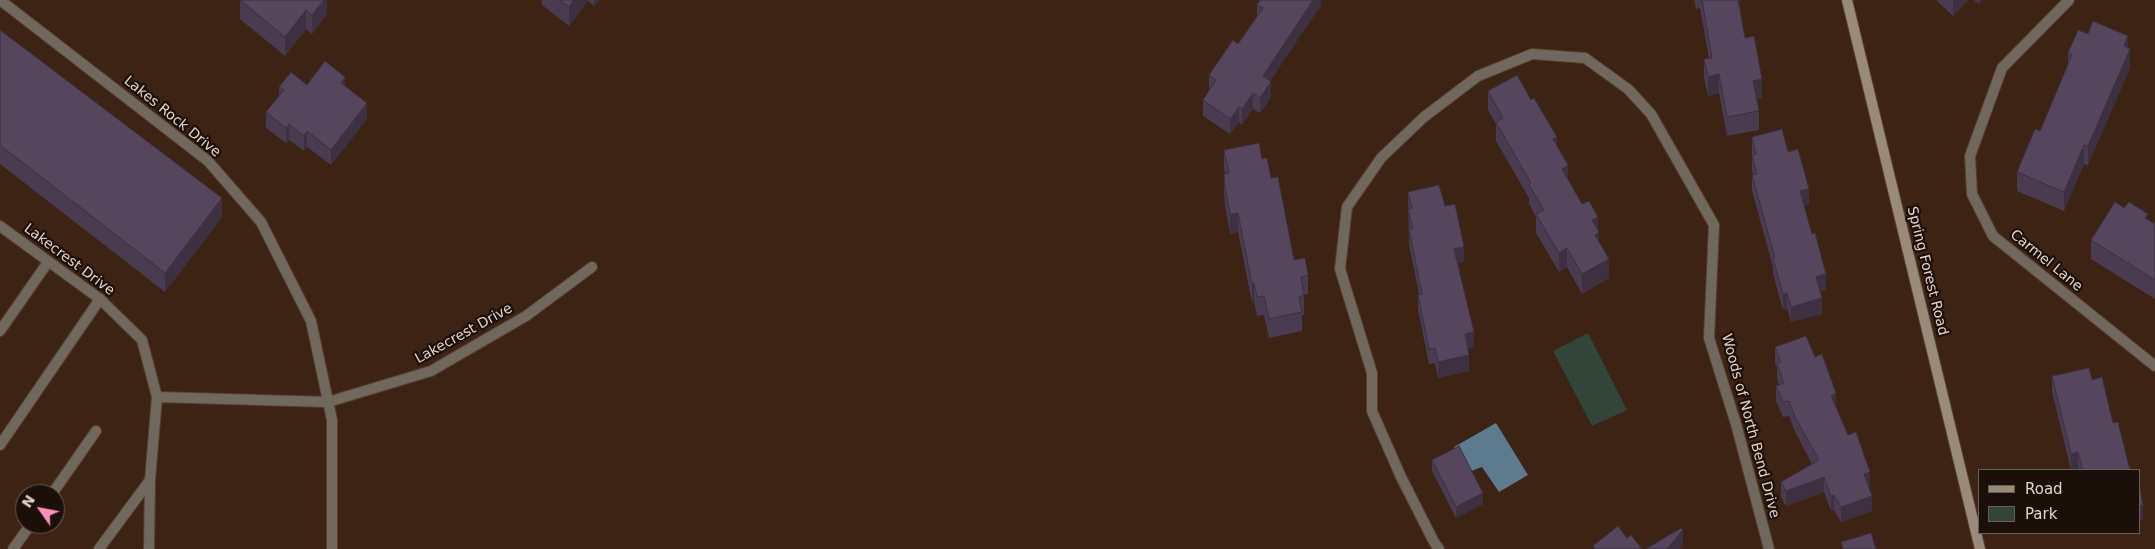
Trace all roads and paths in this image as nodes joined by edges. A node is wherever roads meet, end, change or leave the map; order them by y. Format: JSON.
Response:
{"nodes":[{"id":1,"x":0,"y":0,"type":"edge"},
{"id":2,"x":1847,"y":0,"type":"edge"},
{"id":3,"x":2069,"y":0,"type":"edge"},
{"id":4,"x":0,"y":226,"type":"edge"},
{"id":5,"x":48,"y":262,"type":"junction"},
{"id":6,"x":592,"y":267,"type":"dead end"},
{"id":7,"x":100,"y":299,"type":"junction"},
{"id":8,"x":0,"y":331,"type":"edge"},
{"id":9,"x":2155,"y":366,"type":"edge"},
{"id":10,"x":156,"y":397,"type":"junction"},
{"id":11,"x":328,"y":402,"type":"junction"},
{"id":12,"x":96,"y":430,"type":"dead end"},
{"id":13,"x":0,"y":445,"type":"edge"},
{"id":14,"x":150,"y":480,"type":"junction"},
{"id":15,"x":59,"y":484,"type":"edge"},
{"id":16,"x":24,"y":534,"type":"edge"},
{"id":17,"x":13,"y":549,"type":"edge"},
{"id":18,"x":99,"y":549,"type":"edge"},
{"id":19,"x":149,"y":549,"type":"edge"},
{"id":20,"x":332,"y":549,"type":"edge"},
{"id":21,"x":1439,"y":549,"type":"edge"},
{"id":22,"x":1769,"y":549,"type":"edge"},
{"id":23,"x":1980,"y":549,"type":"edge"}],
"edges":[{"from":1,"to":11,"type":"street","name":"Lakes Rock Drive"},
{"from":2,"to":23,"type":"main road","name":"Spring Forest Road"},
{"from":3,"to":9,"type":"street","name":"Carmel Lane"},
{"from":4,"to":5,"type":"street","name":"Lakecrest Drive"},
{"from":5,"to":7,"type":"street","name":"Lakecrest Drive"},
{"from":5,"to":8,"type":"street"},
{"from":6,"to":11,"type":"street","name":"Lakecrest Drive"},
{"from":7,"to":10,"type":"street","name":"Lakecrest Drive"},
{"from":7,"to":13,"type":"street"},
{"from":10,"to":11,"type":"street","name":"Lakecrest Drive"},
{"from":10,"to":14,"type":"street","name":"Lakecrest Drive"},
{"from":11,"to":20,"type":"street","name":"Lakes Rock Drive"},
{"from":12,"to":15,"type":"street"},
{"from":14,"to":18,"type":"street"},
{"from":14,"to":19,"type":"street","name":"Lakecrest Drive"},
{"from":16,"to":17,"type":"street"},
{"from":21,"to":22,"type":"street","name":"Woods of North Bend Drive"}]}
